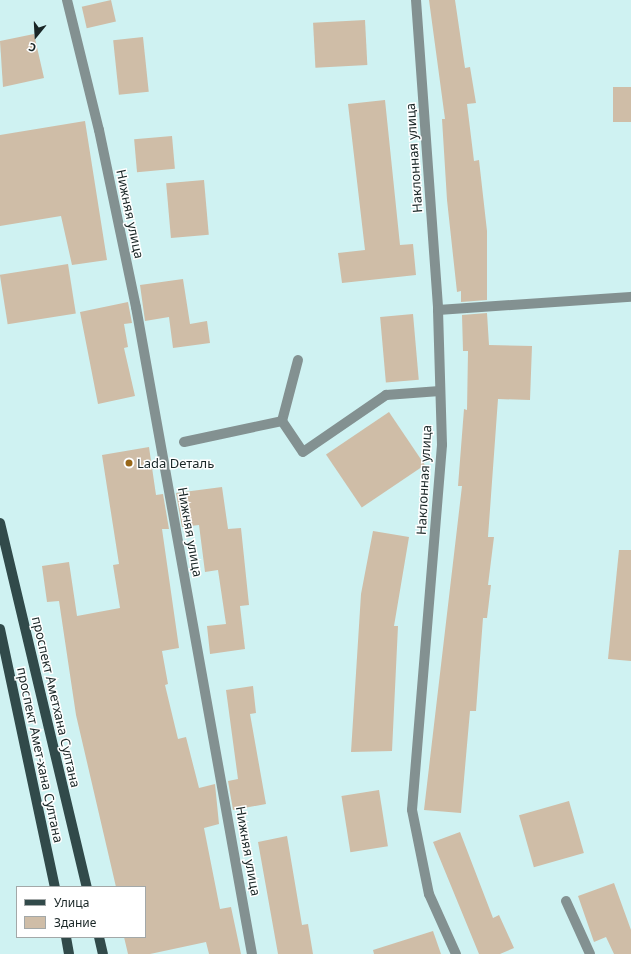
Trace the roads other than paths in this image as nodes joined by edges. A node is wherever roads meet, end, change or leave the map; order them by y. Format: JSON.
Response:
{"nodes":[{"id":1,"x":67,"y":0,"type":"edge"},
{"id":2,"x":416,"y":0,"type":"edge"},
{"id":3,"x":631,"y":297,"type":"edge"},
{"id":4,"x":438,"y":310,"type":"junction"},
{"id":5,"x":298,"y":360,"type":"dead end"},
{"id":6,"x":440,"y":391,"type":"junction"},
{"id":7,"x":282,"y":421,"type":"junction"},
{"id":8,"x":184,"y":442,"type":"dead end"},
{"id":9,"x":0,"y":523,"type":"edge"},
{"id":10,"x":0,"y":629,"type":"edge"},
{"id":11,"x":55,"y":886,"type":"edge"},
{"id":12,"x":87,"y":886,"type":"edge"},
{"id":13,"x":566,"y":901,"type":"dead end"},
{"id":14,"x":66,"y":938,"type":"edge"},
{"id":15,"x":99,"y":938,"type":"edge"},
{"id":16,"x":69,"y":954,"type":"edge"},
{"id":17,"x":103,"y":954,"type":"edge"},
{"id":18,"x":252,"y":954,"type":"edge"},
{"id":19,"x":456,"y":954,"type":"edge"},
{"id":20,"x":590,"y":954,"type":"edge"}],
"edges":[{"from":1,"to":18,"type":"street","name":"Нижняя улица"},
{"from":2,"to":4,"type":"street","name":"Наклонная улица"},
{"from":3,"to":4,"type":"street"},
{"from":4,"to":6,"type":"street","name":"Наклонная улица"},
{"from":5,"to":7,"type":"street"},
{"from":6,"to":7,"type":"street"},
{"from":6,"to":19,"type":"street","name":"Наклонная улица"},
{"from":7,"to":8,"type":"street"},
{"from":9,"to":12,"type":"main road","name":"проспект Аметхана Султана"},
{"from":10,"to":11,"type":"main road","name":"проспект Амет-хана Султана"},
{"from":13,"to":20,"type":"street"},
{"from":14,"to":16,"type":"main road"},
{"from":15,"to":17,"type":"main road"}]}
